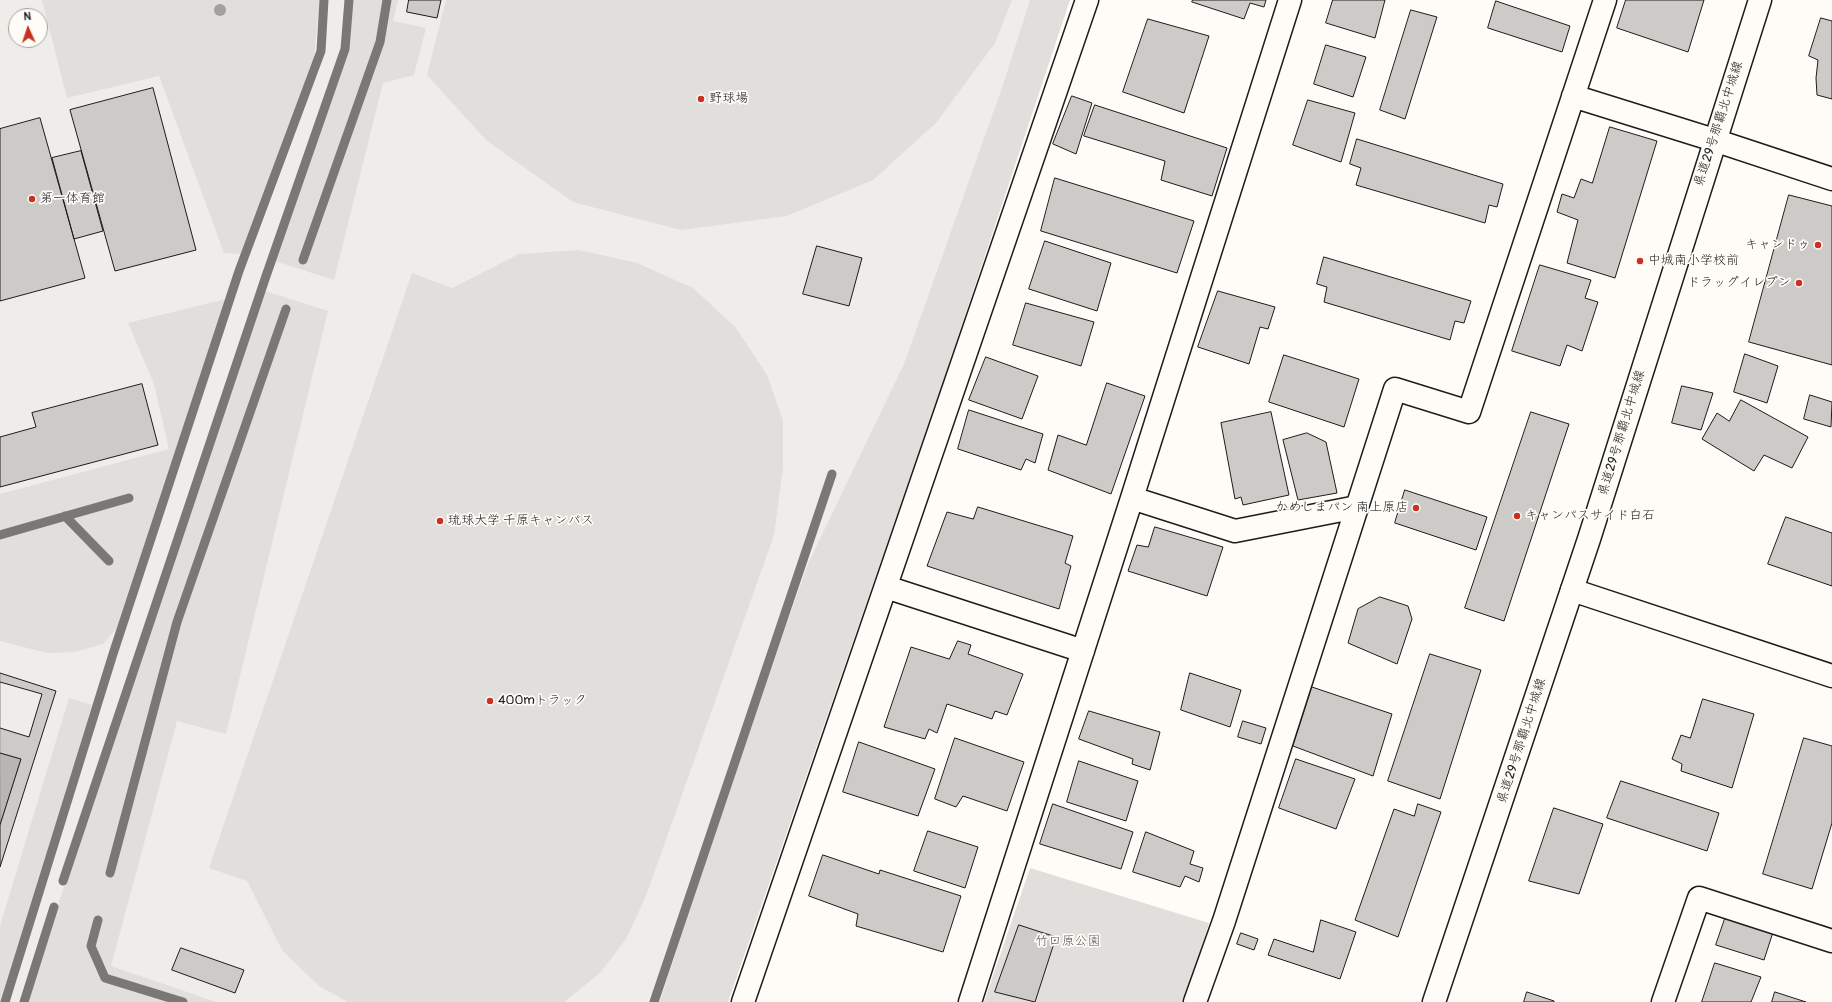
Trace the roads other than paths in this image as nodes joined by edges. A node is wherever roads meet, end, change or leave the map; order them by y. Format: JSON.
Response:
{"nodes":[{"id":1,"x":1087,"y":0,"type":"edge"},
{"id":2,"x":1290,"y":0,"type":"edge"},
{"id":3,"x":1605,"y":0,"type":"edge"},
{"id":4,"x":1760,"y":0,"type":"edge"},
{"id":5,"x":1574,"y":96,"type":"junction"},
{"id":6,"x":1714,"y":140,"type":"junction"},
{"id":7,"x":1832,"y":179,"type":"edge"},
{"id":8,"x":1132,"y":498,"type":"junction"},
{"id":9,"x":1357,"y":507,"type":"junction"},
{"id":10,"x":886,"y":587,"type":"junction"},
{"id":11,"x":1572,"y":590,"type":"junction"},
{"id":12,"x":1083,"y":651,"type":"junction"},
{"id":13,"x":1832,"y":676,"type":"edge"},
{"id":14,"x":1832,"y":941,"type":"edge"},
{"id":15,"x":743,"y":1002,"type":"edge"},
{"id":16,"x":970,"y":1002,"type":"edge"},
{"id":17,"x":1195,"y":1002,"type":"edge"},
{"id":18,"x":1434,"y":1002,"type":"edge"},
{"id":19,"x":1663,"y":1002,"type":"edge"}],
"edges":[{"from":1,"to":10,"type":"street"},
{"from":2,"to":8,"type":"street"},
{"from":3,"to":5,"type":"street"},
{"from":4,"to":6,"type":"street","name":"県道29号那覇北中城線"},
{"from":5,"to":6,"type":"street"},
{"from":5,"to":9,"type":"street"},
{"from":6,"to":7,"type":"street"},
{"from":6,"to":11,"type":"street","name":"県道29号那覇北中城線"},
{"from":8,"to":9,"type":"street"},
{"from":8,"to":12,"type":"street"},
{"from":9,"to":17,"type":"street"},
{"from":10,"to":12,"type":"street"},
{"from":10,"to":15,"type":"street"},
{"from":11,"to":13,"type":"street"},
{"from":11,"to":18,"type":"street","name":"県道29号那覇北中城線"},
{"from":12,"to":16,"type":"street"},
{"from":14,"to":19,"type":"street"}]}
